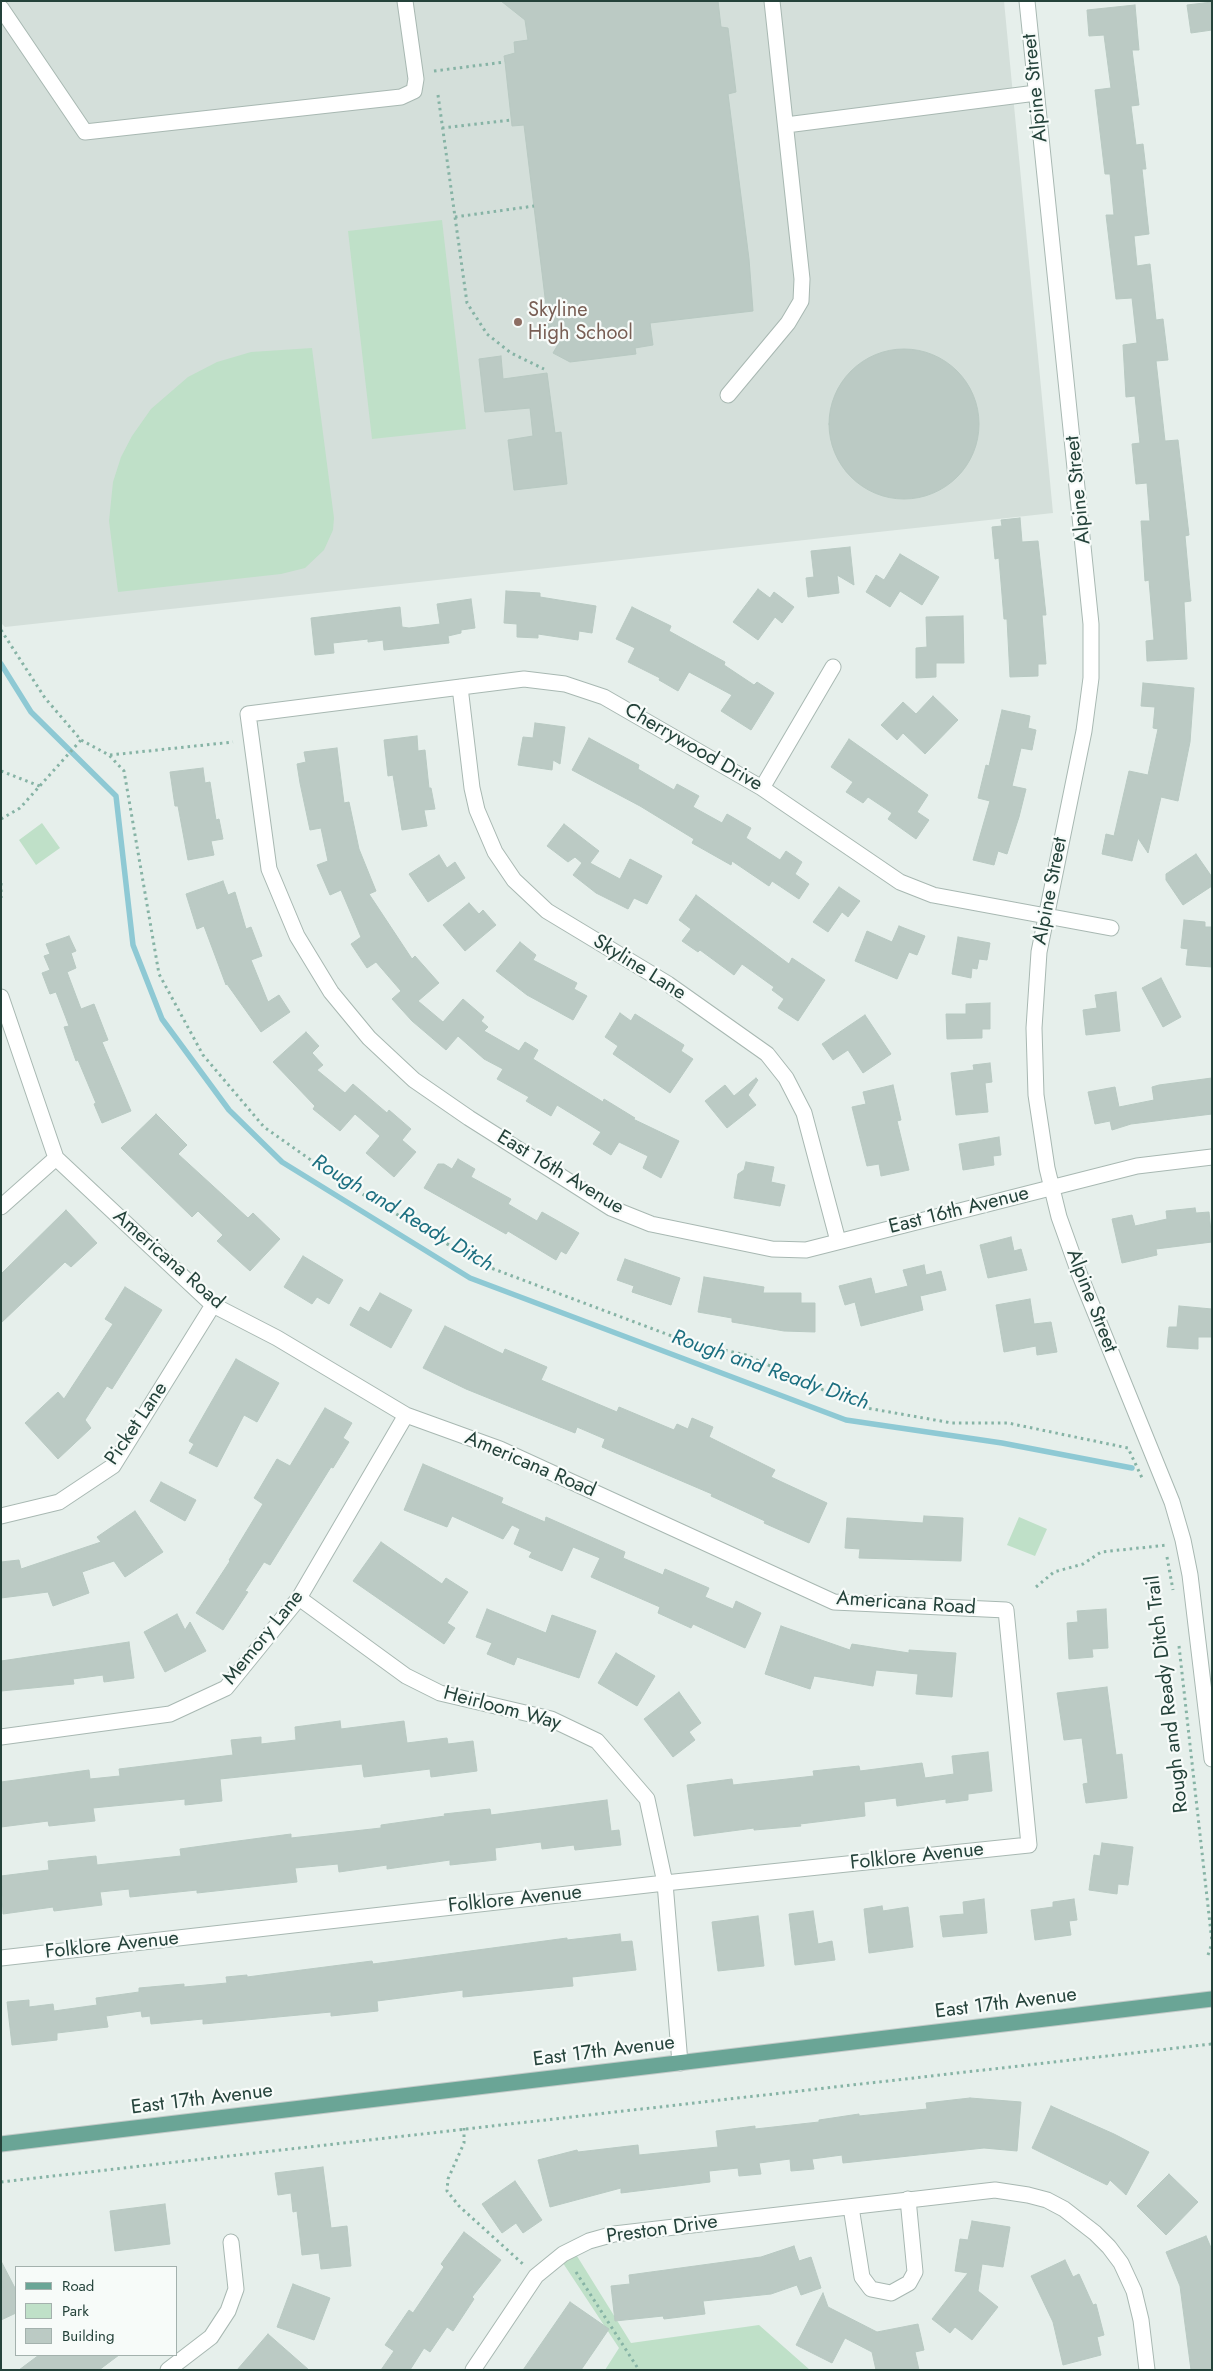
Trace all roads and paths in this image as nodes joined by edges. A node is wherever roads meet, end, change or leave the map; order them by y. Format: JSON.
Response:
{"nodes":[{"id":1,"x":405,"y":1,"type":"edge"},
{"id":2,"x":772,"y":1,"type":"edge"},
{"id":3,"x":1027,"y":1,"type":"edge"},
{"id":4,"x":1,"y":8,"type":"edge"},
{"id":5,"x":505,"y":62,"type":"dead end"},
{"id":6,"x":434,"y":71,"type":"dead end"},
{"id":7,"x":1036,"y":94,"type":"junction"},
{"id":8,"x":438,"y":95,"type":"dead end"},
{"id":9,"x":512,"y":120,"type":"dead end"},
{"id":10,"x":786,"y":125,"type":"junction"},
{"id":11,"x":442,"y":128,"type":"junction"},
{"id":12,"x":534,"y":206,"type":"dead end"},
{"id":13,"x":455,"y":217,"type":"junction"},
{"id":14,"x":544,"y":369,"type":"dead end"},
{"id":15,"x":728,"y":395,"type":"dead end"},
{"id":16,"x":1,"y":630,"type":"edge"},
{"id":17,"x":833,"y":667,"type":"dead end"},
{"id":18,"x":460,"y":687,"type":"junction"},
{"id":19,"x":248,"y":714,"type":"joint"},
{"id":20,"x":81,"y":740,"type":"junction"},
{"id":21,"x":233,"y":742,"type":"dead end"},
{"id":22,"x":109,"y":755,"type":"junction"},
{"id":23,"x":1,"y":771,"type":"edge"},
{"id":24,"x":42,"y":786,"type":"junction"},
{"id":25,"x":762,"y":788,"type":"junction"},
{"id":26,"x":1,"y":819,"type":"edge"},
{"id":27,"x":1,"y":882,"type":"edge"},
{"id":28,"x":1,"y":898,"type":"edge"},
{"id":29,"x":1045,"y":915,"type":"junction"},
{"id":30,"x":1111,"y":928,"type":"dead end"},
{"id":31,"x":1,"y":997,"type":"edge"},
{"id":32,"x":1212,"y":1157,"type":"edge"},
{"id":33,"x":56,"y":1158,"type":"junction"},
{"id":34,"x":1051,"y":1188,"type":"junction"},
{"id":35,"x":1,"y":1207,"type":"edge"},
{"id":36,"x":838,"y":1241,"type":"junction"},
{"id":37,"x":213,"y":1305,"type":"junction"},
{"id":38,"x":406,"y":1415,"type":"junction"},
{"id":39,"x":1144,"y":1483,"type":"dead end"},
{"id":40,"x":1,"y":1516,"type":"edge"},
{"id":41,"x":1162,"y":1537,"type":"dead end"},
{"id":42,"x":1183,"y":1540,"type":"junction"},
{"id":43,"x":1165,"y":1546,"type":"junction"},
{"id":44,"x":1036,"y":1587,"type":"dead end"},
{"id":45,"x":299,"y":1598,"type":"junction"},
{"id":46,"x":1174,"y":1598,"type":"dead end"},
{"id":47,"x":1178,"y":1638,"type":"dead end"},
{"id":48,"x":1,"y":1737,"type":"edge"},
{"id":49,"x":1212,"y":1759,"type":"edge"},
{"id":50,"x":1029,"y":1845,"type":"joint"},
{"id":51,"x":666,"y":1883,"type":"junction"},
{"id":52,"x":1212,"y":1942,"type":"edge"},
{"id":53,"x":1208,"y":1955,"type":"dead end"},
{"id":54,"x":1,"y":1958,"type":"edge"},
{"id":55,"x":1212,"y":1999,"type":"edge"},
{"id":56,"x":1212,"y":2044,"type":"edge"},
{"id":57,"x":680,"y":2063,"type":"junction"},
{"id":58,"x":464,"y":2128,"type":"junction"},
{"id":59,"x":1,"y":2144,"type":"edge"},
{"id":60,"x":1,"y":2182,"type":"edge"},
{"id":61,"x":908,"y":2199,"type":"junction"},
{"id":62,"x":851,"y":2207,"type":"junction"},
{"id":63,"x":231,"y":2242,"type":"dead end"},
{"id":64,"x":526,"y":2267,"type":"dead end"},
{"id":65,"x":576,"y":2272,"type":"dead end"},
{"id":66,"x":168,"y":2370,"type":"edge"},
{"id":67,"x":473,"y":2370,"type":"edge"},
{"id":68,"x":639,"y":2370,"type":"edge"},
{"id":69,"x":1147,"y":2370,"type":"edge"}],
"edges":[{"from":1,"to":4,"type":"street"},
{"from":2,"to":10,"type":"street"},
{"from":3,"to":7,"type":"street","name":"Alpine Street"},
{"from":5,"to":6,"type":"path"},
{"from":7,"to":10,"type":"street"},
{"from":7,"to":29,"type":"street","name":"Alpine Street"},
{"from":8,"to":11,"type":"path"},
{"from":9,"to":11,"type":"path"},
{"from":10,"to":15,"type":"street"},
{"from":11,"to":13,"type":"path"},
{"from":12,"to":13,"type":"path"},
{"from":13,"to":14,"type":"path"},
{"from":16,"to":20,"type":"path"},
{"from":17,"to":25,"type":"street"},
{"from":18,"to":19,"type":"street","name":"Cherrywood Drive"},
{"from":18,"to":25,"type":"street","name":"Cherrywood Drive"},
{"from":18,"to":36,"type":"street","name":"Skyline Lane"},
{"from":19,"to":36,"type":"street","name":"East 16th Avenue"},
{"from":20,"to":22,"type":"path"},
{"from":20,"to":24,"type":"path"},
{"from":21,"to":22,"type":"path"},
{"from":22,"to":39,"type":"path"},
{"from":23,"to":24,"type":"path"},
{"from":24,"to":26,"type":"path"},
{"from":25,"to":29,"type":"street","name":"Cherrywood Drive"},
{"from":27,"to":28,"type":"path"},
{"from":29,"to":30,"type":"street","name":"Cherrywood Drive"},
{"from":29,"to":34,"type":"street","name":"Alpine Street"},
{"from":31,"to":33,"type":"street","name":"Americana Road"},
{"from":32,"to":34,"type":"street","name":"East 16th Avenue"},
{"from":33,"to":35,"type":"street"},
{"from":33,"to":37,"type":"street","name":"Americana Road"},
{"from":34,"to":36,"type":"street","name":"East 16th Avenue"},
{"from":34,"to":42,"type":"street","name":"Alpine Street"},
{"from":37,"to":38,"type":"street","name":"Americana Road"},
{"from":37,"to":40,"type":"street","name":"Picket Lane"},
{"from":38,"to":45,"type":"street","name":"Memory Lane"},
{"from":38,"to":50,"type":"street","name":"Americana Road"},
{"from":41,"to":43,"type":"path","name":"Rough and Ready Ditch Trail"},
{"from":42,"to":43,"type":"path"},
{"from":42,"to":49,"type":"street","name":"Alpine Street"},
{"from":43,"to":44,"type":"path"},
{"from":43,"to":46,"type":"path","name":"Rough and Ready Ditch Trail"},
{"from":45,"to":48,"type":"street","name":"Memory Lane"},
{"from":45,"to":51,"type":"street","name":"Heirloom Way"},
{"from":47,"to":52,"type":"path","name":"Rough and Ready Ditch Trail"},
{"from":50,"to":51,"type":"street","name":"Folklore Avenue"},
{"from":51,"to":54,"type":"street","name":"Folklore Avenue"},
{"from":51,"to":57,"type":"street","name":"Heirloom Way"},
{"from":52,"to":53,"type":"path","name":"Rough and Ready Ditch Trail"},
{"from":55,"to":57,"type":"main road","name":"East 17th Avenue"},
{"from":56,"to":58,"type":"path"},
{"from":57,"to":59,"type":"main road","name":"East 17th Avenue"},
{"from":58,"to":60,"type":"path"},
{"from":58,"to":64,"type":"path"},
{"from":61,"to":62,"type":"street","name":"Preston Drive"},
{"from":61,"to":62,"type":"street"},
{"from":61,"to":69,"type":"street","name":"Preston Drive"},
{"from":62,"to":67,"type":"street","name":"Preston Drive"},
{"from":63,"to":66,"type":"street"},
{"from":65,"to":68,"type":"path"}]}
